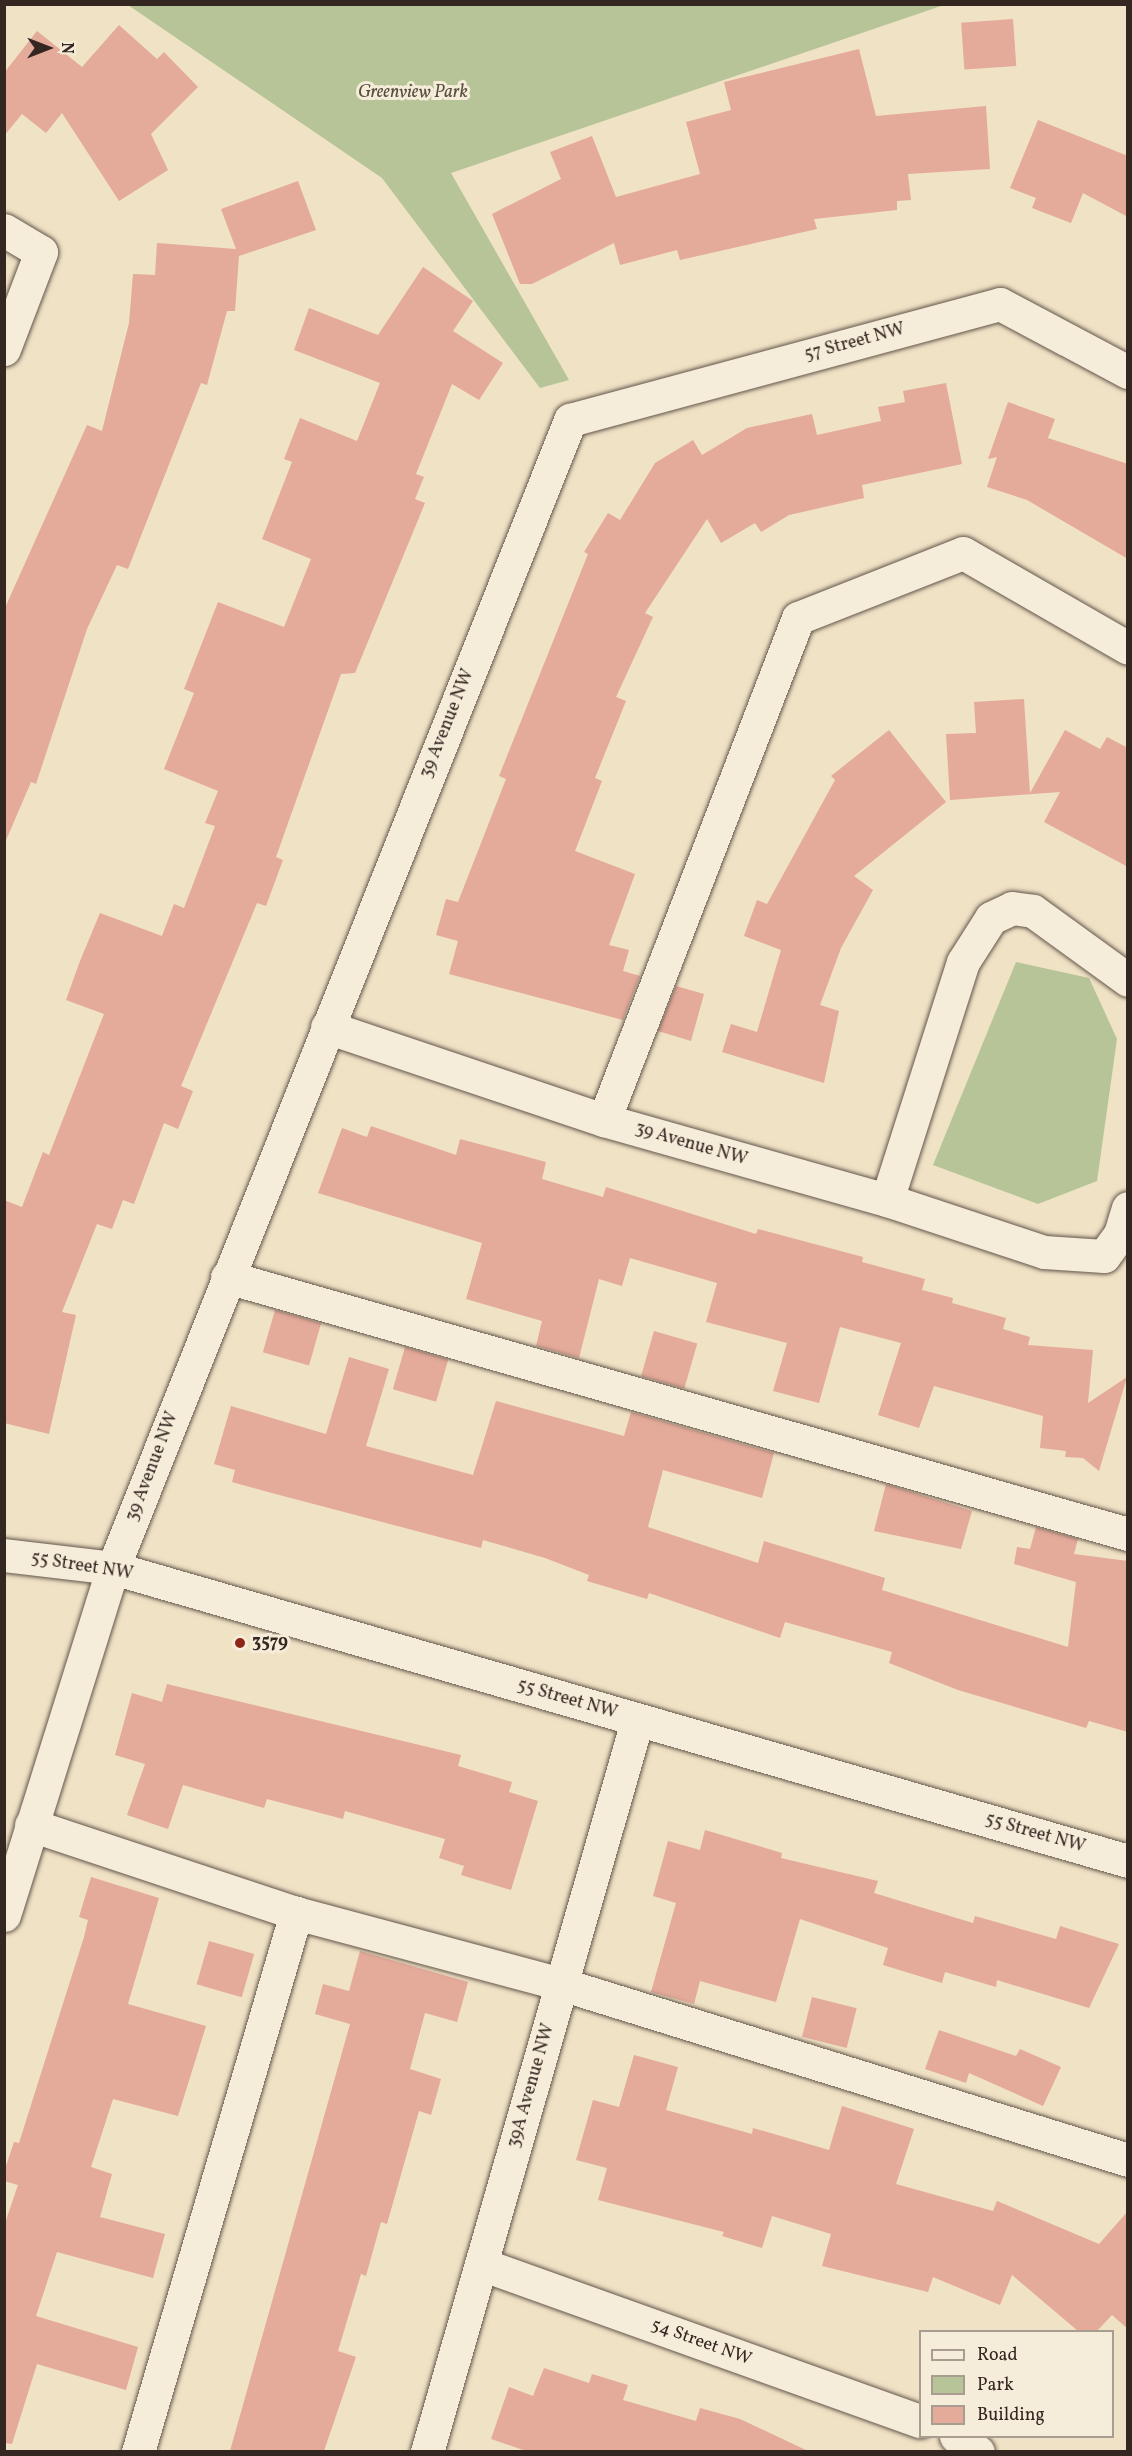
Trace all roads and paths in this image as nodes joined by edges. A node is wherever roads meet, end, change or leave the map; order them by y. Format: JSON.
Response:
{"nodes":[{"id":1,"x":4,"y":230,"type":"edge"},
{"id":2,"x":4,"y":349,"type":"edge"},
{"id":3,"x":1128,"y":372,"type":"edge"},
{"id":4,"x":570,"y":420,"type":"joint"},
{"id":5,"x":1128,"y":648,"type":"edge"},
{"id":6,"x":1128,"y":980,"type":"edge"},
{"id":7,"x":327,"y":1027,"type":"junction"},
{"id":8,"x":604,"y":1120,"type":"junction"},
{"id":9,"x":887,"y":1200,"type":"junction"},
{"id":10,"x":1128,"y":1208,"type":"edge"},
{"id":11,"x":227,"y":1277,"type":"junction"},
{"id":12,"x":1128,"y":1534,"type":"edge"},
{"id":13,"x":4,"y":1555,"type":"edge"},
{"id":14,"x":113,"y":1568,"type":"junction"},
{"id":15,"x":637,"y":1721,"type":"junction"},
{"id":16,"x":31,"y":1825,"type":"junction"},
{"id":17,"x":1128,"y":1860,"type":"edge"},
{"id":18,"x":296,"y":1913,"type":"junction"},
{"id":19,"x":4,"y":1915,"type":"edge"},
{"id":20,"x":561,"y":1984,"type":"junction"},
{"id":21,"x":1128,"y":2160,"type":"edge"},
{"id":22,"x":481,"y":2264,"type":"junction"},
{"id":23,"x":919,"y":2420,"type":"edge"},
{"id":24,"x":960,"y":2438,"type":"edge"},
{"id":25,"x":138,"y":2451,"type":"edge"},
{"id":26,"x":427,"y":2451,"type":"edge"},
{"id":27,"x":978,"y":2451,"type":"edge"}],
"edges":[{"from":1,"to":2,"type":"street"},
{"from":3,"to":4,"type":"street","name":"57 Street NW"},
{"from":4,"to":7,"type":"street","name":"39 Avenue NW"},
{"from":5,"to":8,"type":"street"},
{"from":6,"to":9,"type":"street"},
{"from":7,"to":8,"type":"street","name":"39 Avenue NW"},
{"from":7,"to":11,"type":"street","name":"39 Avenue NW"},
{"from":8,"to":9,"type":"street","name":"39 Avenue NW"},
{"from":9,"to":10,"type":"street","name":"39 Avenue NW"},
{"from":11,"to":12,"type":"street"},
{"from":11,"to":14,"type":"street","name":"39 Avenue NW"},
{"from":13,"to":14,"type":"street","name":"55 Street NW"},
{"from":14,"to":15,"type":"street","name":"55 Street NW"},
{"from":14,"to":16,"type":"street","name":"39 Avenue NW"},
{"from":15,"to":17,"type":"street","name":"55 Street NW"},
{"from":15,"to":20,"type":"street","name":"39A Avenue NW"},
{"from":16,"to":18,"type":"street"},
{"from":16,"to":19,"type":"street","name":"39 Avenue NW"},
{"from":18,"to":20,"type":"street"},
{"from":18,"to":25,"type":"street"},
{"from":20,"to":21,"type":"street"},
{"from":20,"to":22,"type":"street","name":"39A Avenue NW"},
{"from":22,"to":23,"type":"street","name":"54 Street NW"},
{"from":22,"to":26,"type":"street","name":"39A Avenue NW"},
{"from":24,"to":27,"type":"street"}]}
